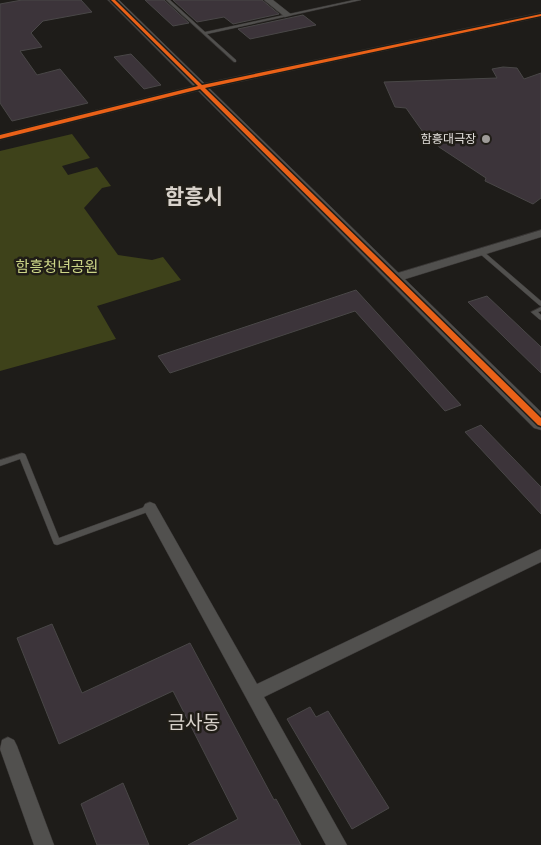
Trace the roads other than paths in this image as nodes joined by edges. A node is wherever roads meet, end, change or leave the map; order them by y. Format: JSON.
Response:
{"nodes":[{"id":1,"x":113,"y":0,"type":"edge"},
{"id":2,"x":168,"y":0,"type":"edge"},
{"id":3,"x":268,"y":0,"type":"edge"},
{"id":4,"x":359,"y":0,"type":"edge"},
{"id":5,"x":541,"y":14,"type":"edge"},
{"id":6,"x":288,"y":15,"type":"junction"},
{"id":7,"x":204,"y":33,"type":"junction"},
{"id":8,"x":234,"y":62,"type":"dead end"},
{"id":9,"x":201,"y":87,"type":"junction"},
{"id":10,"x":0,"y":137,"type":"edge"},
{"id":11,"x":541,"y":233,"type":"edge"},
{"id":12,"x":481,"y":252,"type":"junction"},
{"id":13,"x":395,"y":278,"type":"junction"},
{"id":14,"x":541,"y":304,"type":"edge"},
{"id":15,"x":541,"y":309,"type":"edge"},
{"id":16,"x":541,"y":318,"type":"edge"},
{"id":17,"x":541,"y":423,"type":"edge"},
{"id":18,"x":0,"y":463,"type":"edge"},
{"id":19,"x":150,"y":508,"type":"joint"},
{"id":20,"x":541,"y":556,"type":"edge"},
{"id":21,"x":253,"y":694,"type":"junction"},
{"id":22,"x":8,"y":746,"type":"dead end"},
{"id":23,"x":44,"y":845,"type":"edge"},
{"id":24,"x":337,"y":845,"type":"edge"}],
"edges":[{"from":1,"to":9,"type":"street"},
{"from":2,"to":7,"type":"lane"},
{"from":3,"to":6,"type":"street"},
{"from":4,"to":6,"type":"lane"},
{"from":5,"to":9,"type":"street"},
{"from":6,"to":7,"type":"lane"},
{"from":7,"to":8,"type":"lane"},
{"from":9,"to":10,"type":"street"},
{"from":9,"to":13,"type":"street"},
{"from":11,"to":12,"type":"street"},
{"from":12,"to":13,"type":"street"},
{"from":12,"to":14,"type":"lane"},
{"from":13,"to":17,"type":"street"},
{"from":15,"to":16,"type":"lane"},
{"from":18,"to":19,"type":"lane"},
{"from":19,"to":21,"type":"street"},
{"from":20,"to":21,"type":"street"},
{"from":21,"to":24,"type":"street"},
{"from":22,"to":23,"type":"street"}]}
